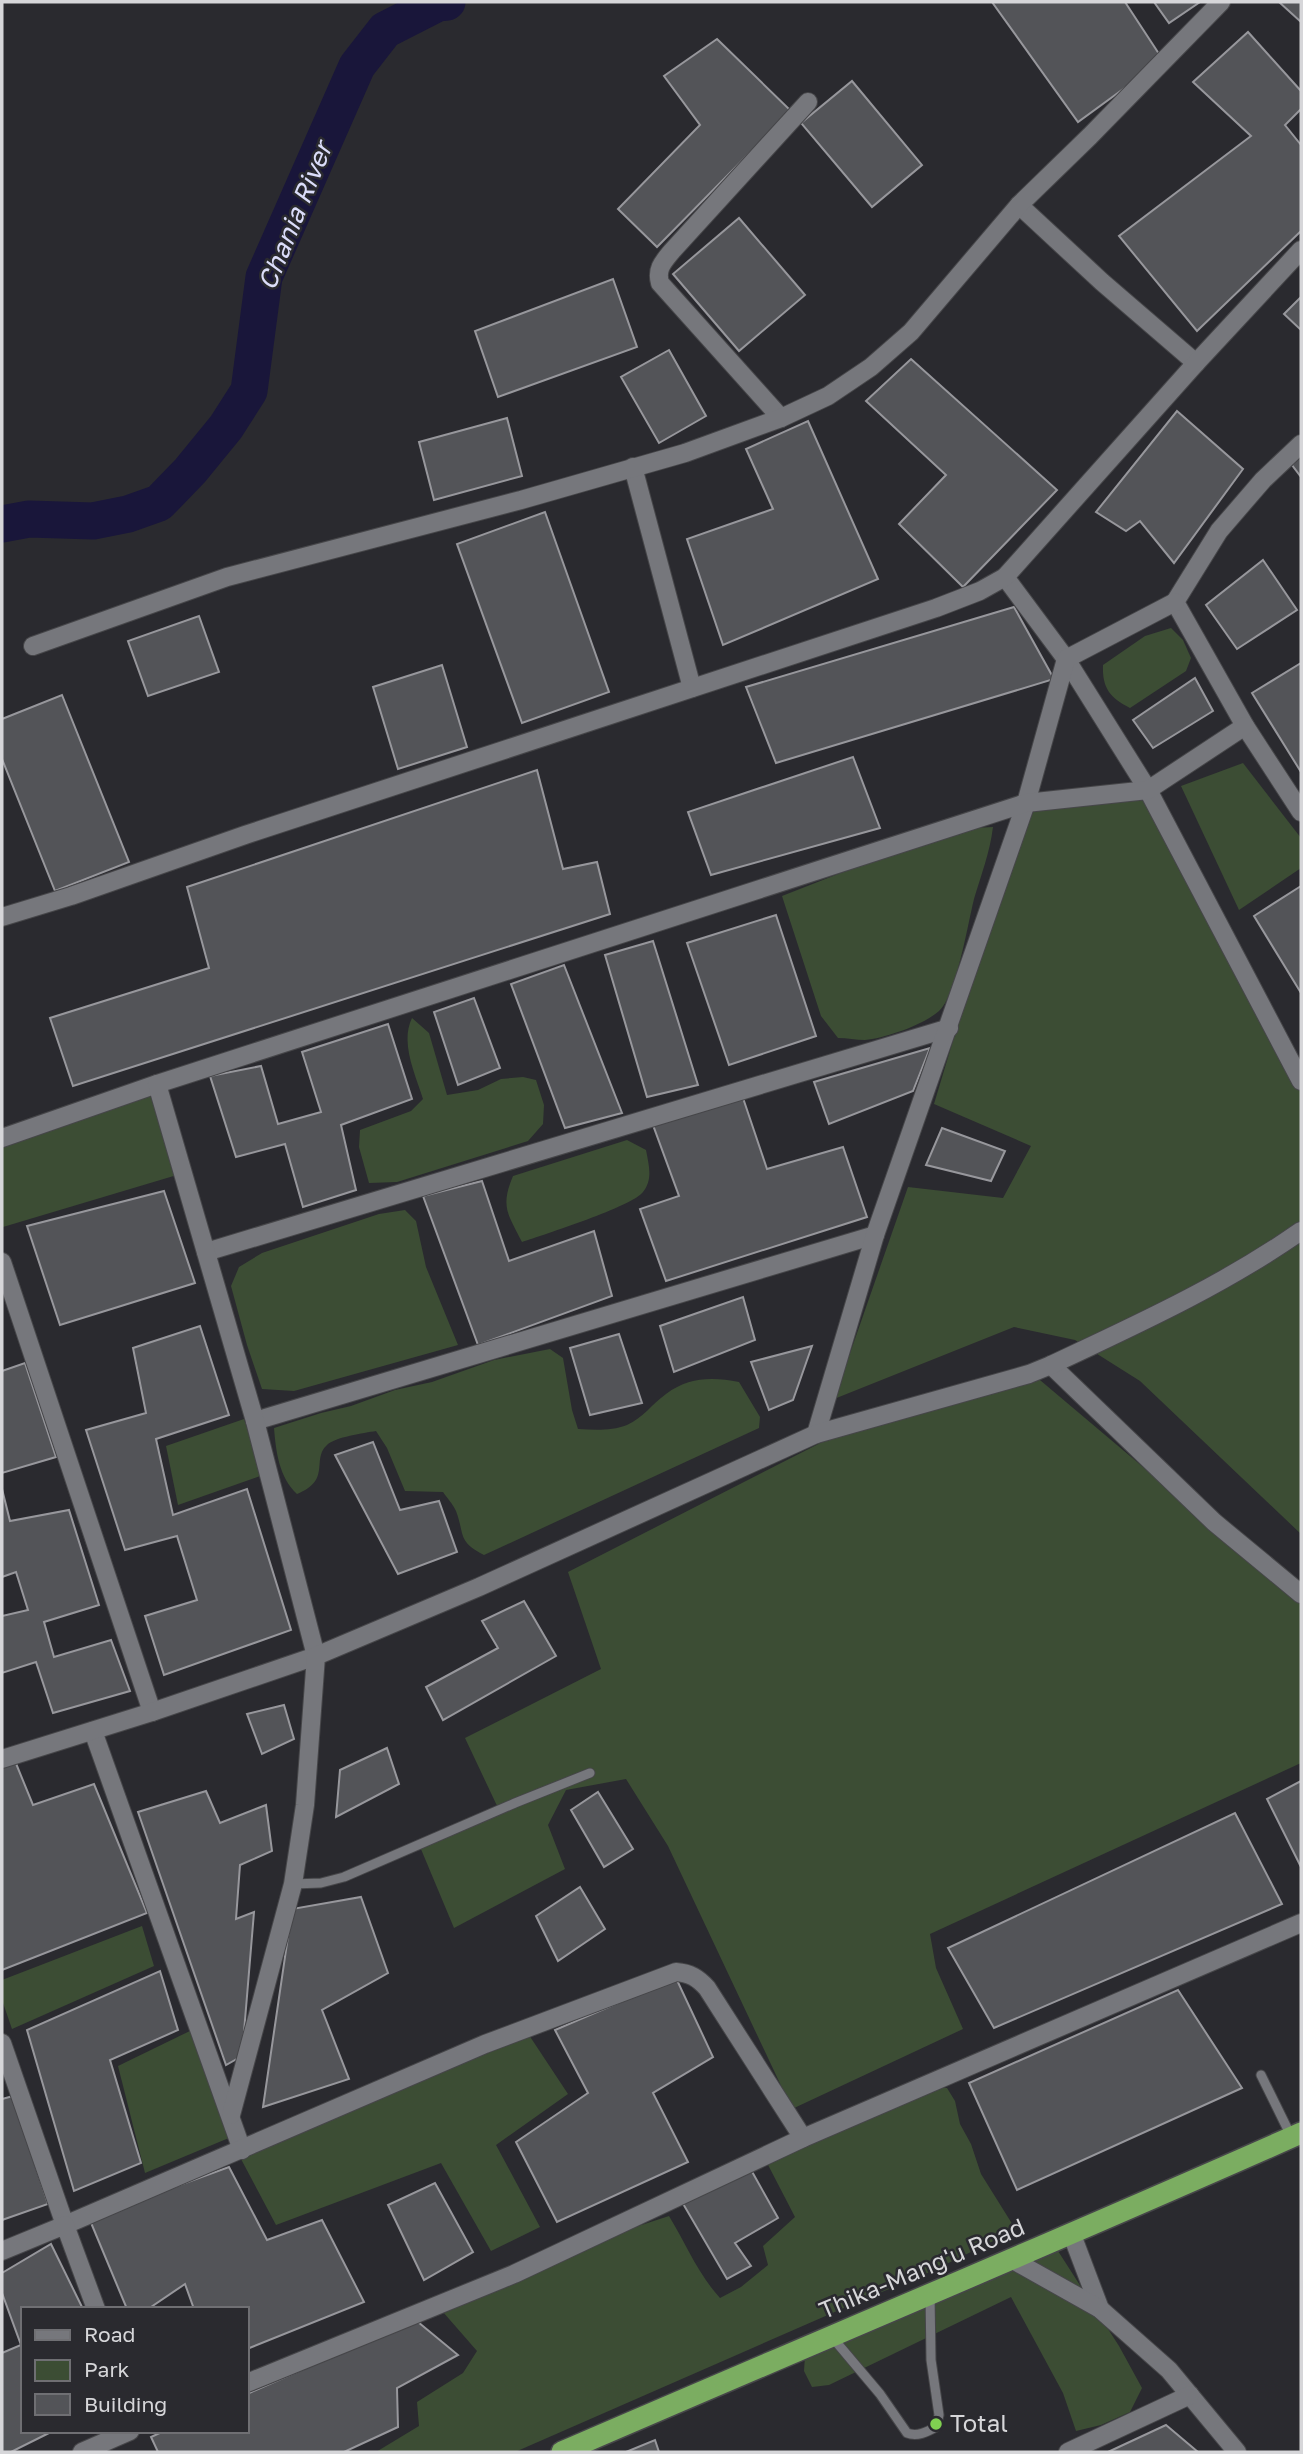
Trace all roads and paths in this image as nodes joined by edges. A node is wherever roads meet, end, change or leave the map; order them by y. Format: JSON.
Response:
{"nodes":[{"id":1,"x":1221,"y":2,"type":"edge"},
{"id":2,"x":808,"y":102,"type":"dead end"},
{"id":3,"x":1019,"y":205,"type":"junction"},
{"id":4,"x":1301,"y":250,"type":"edge"},
{"id":5,"x":1196,"y":363,"type":"junction"},
{"id":6,"x":781,"y":418,"type":"junction"},
{"id":7,"x":1301,"y":444,"type":"edge"},
{"id":8,"x":633,"y":467,"type":"junction"},
{"id":9,"x":1005,"y":578,"type":"junction"},
{"id":10,"x":1175,"y":602,"type":"junction"},
{"id":11,"x":33,"y":646,"type":"dead end"},
{"id":12,"x":1066,"y":659,"type":"junction"},
{"id":13,"x":692,"y":688,"type":"junction"},
{"id":14,"x":1245,"y":726,"type":"junction"},
{"id":15,"x":1148,"y":790,"type":"junction"},
{"id":16,"x":1026,"y":803,"type":"junction"},
{"id":17,"x":1301,"y":812,"type":"edge"},
{"id":18,"x":2,"y":917,"type":"edge"},
{"id":19,"x":949,"y":1028,"type":"junction"},
{"id":20,"x":1301,"y":1081,"type":"edge"},
{"id":21,"x":157,"y":1084,"type":"junction"},
{"id":22,"x":2,"y":1138,"type":"edge"},
{"id":23,"x":1301,"y":1231,"type":"edge"},
{"id":24,"x":875,"y":1235,"type":"junction"},
{"id":25,"x":206,"y":1252,"type":"junction"},
{"id":26,"x":2,"y":1262,"type":"edge"},
{"id":27,"x":1051,"y":1365,"type":"junction"},
{"id":28,"x":255,"y":1421,"type":"junction"},
{"id":29,"x":816,"y":1434,"type":"junction"},
{"id":30,"x":1301,"y":1594,"type":"edge"},
{"id":31,"x":316,"y":1657,"type":"junction"},
{"id":32,"x":152,"y":1712,"type":"junction"},
{"id":33,"x":93,"y":1731,"type":"junction"},
{"id":34,"x":2,"y":1759,"type":"edge"},
{"id":35,"x":590,"y":1773,"type":"dead end"},
{"id":36,"x":293,"y":1884,"type":"junction"},
{"id":37,"x":1301,"y":1923,"type":"edge"},
{"id":38,"x":2,"y":2043,"type":"edge"},
{"id":39,"x":1261,"y":2076,"type":"dead end"},
{"id":40,"x":231,"y":2115,"type":"junction"},
{"id":41,"x":1297,"y":2135,"type":"edge"},
{"id":42,"x":803,"y":2138,"type":"junction"},
{"id":43,"x":242,"y":2150,"type":"junction"},
{"id":44,"x":65,"y":2225,"type":"junction"},
{"id":45,"x":1072,"y":2235,"type":"junction"},
{"id":46,"x":2,"y":2251,"type":"edge"},
{"id":47,"x":1013,"y":2260,"type":"junction"},
{"id":48,"x":930,"y":2294,"type":"junction"},
{"id":49,"x":95,"y":2307,"type":"edge"},
{"id":50,"x":1100,"y":2309,"type":"junction"},
{"id":51,"x":831,"y":2336,"type":"junction"},
{"id":52,"x":248,"y":2383,"type":"edge"},
{"id":53,"x":1190,"y":2395,"type":"junction"},
{"id":54,"x":125,"y":2433,"type":"edge"},
{"id":55,"x":82,"y":2452,"type":"edge"},
{"id":56,"x":562,"y":2452,"type":"edge"},
{"id":57,"x":1068,"y":2452,"type":"edge"},
{"id":58,"x":1237,"y":2452,"type":"edge"}],
"edges":[{"from":1,"to":3,"type":"street"},
{"from":2,"to":6,"type":"street"},
{"from":3,"to":5,"type":"street"},
{"from":3,"to":6,"type":"street"},
{"from":4,"to":5,"type":"street"},
{"from":5,"to":9,"type":"street"},
{"from":6,"to":8,"type":"street"},
{"from":7,"to":10,"type":"street"},
{"from":8,"to":11,"type":"street"},
{"from":8,"to":13,"type":"street"},
{"from":9,"to":12,"type":"street"},
{"from":9,"to":13,"type":"street"},
{"from":10,"to":12,"type":"street"},
{"from":10,"to":14,"type":"street"},
{"from":12,"to":15,"type":"street"},
{"from":12,"to":16,"type":"street"},
{"from":13,"to":18,"type":"street"},
{"from":14,"to":15,"type":"street"},
{"from":14,"to":17,"type":"street"},
{"from":15,"to":16,"type":"street"},
{"from":15,"to":20,"type":"street"},
{"from":16,"to":19,"type":"street"},
{"from":16,"to":21,"type":"street"},
{"from":19,"to":24,"type":"street"},
{"from":19,"to":25,"type":"street"},
{"from":21,"to":22,"type":"street"},
{"from":21,"to":25,"type":"street"},
{"from":23,"to":27,"type":"street"},
{"from":24,"to":28,"type":"street"},
{"from":24,"to":29,"type":"street"},
{"from":25,"to":28,"type":"street"},
{"from":26,"to":32,"type":"street"},
{"from":27,"to":29,"type":"street"},
{"from":27,"to":30,"type":"street"},
{"from":28,"to":31,"type":"street"},
{"from":29,"to":31,"type":"street"},
{"from":31,"to":32,"type":"street"},
{"from":31,"to":36,"type":"street"},
{"from":32,"to":33,"type":"street"},
{"from":33,"to":34,"type":"street"},
{"from":33,"to":40,"type":"street"},
{"from":35,"to":36,"type":"lane"},
{"from":36,"to":40,"type":"street"},
{"from":37,"to":42,"type":"street"},
{"from":38,"to":44,"type":"street"},
{"from":39,"to":41,"type":"lane"},
{"from":40,"to":43,"type":"street"},
{"from":41,"to":45,"type":"highway","name":"Thika-Mang'u Road"},
{"from":42,"to":43,"type":"street"},
{"from":42,"to":52,"type":"street"},
{"from":43,"to":44,"type":"street"},
{"from":44,"to":46,"type":"street"},
{"from":44,"to":49,"type":"street"},
{"from":45,"to":47,"type":"highway","name":"Thika-Mang'u Road"},
{"from":45,"to":50,"type":"street"},
{"from":47,"to":48,"type":"highway","name":"Thika-Mang'u Road"},
{"from":47,"to":50,"type":"street"},
{"from":48,"to":51,"type":"highway","name":"Thika-Mang'u Road"},
{"from":48,"to":51,"type":"lane"},
{"from":50,"to":53,"type":"street"},
{"from":51,"to":56,"type":"highway","name":"Thika-Mang'u Road"},
{"from":53,"to":57,"type":"street"},
{"from":53,"to":58,"type":"street"},
{"from":54,"to":55,"type":"street"}]}
